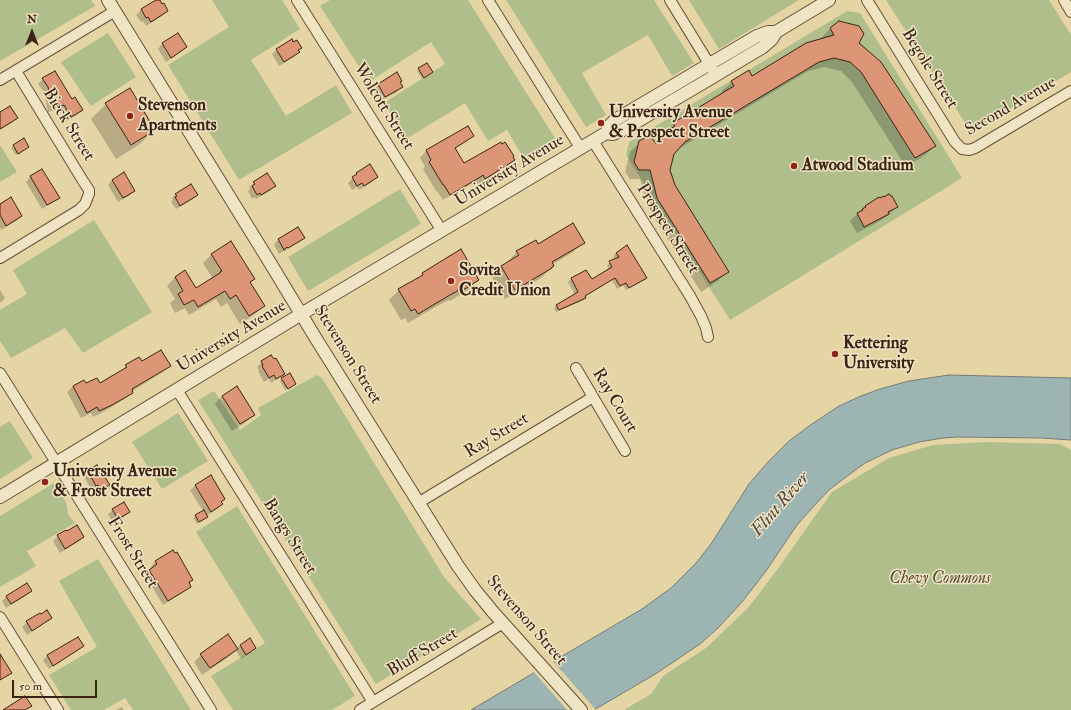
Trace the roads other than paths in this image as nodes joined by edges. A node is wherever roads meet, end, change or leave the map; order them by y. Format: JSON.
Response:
{"nodes":[{"id":1,"x":108,"y":0,"type":"edge"},
{"id":2,"x":297,"y":0,"type":"edge"},
{"id":3,"x":488,"y":0,"type":"edge"},
{"id":4,"x":670,"y":0,"type":"edge"},
{"id":5,"x":829,"y":0,"type":"edge"},
{"id":6,"x":867,"y":0,"type":"edge"},
{"id":7,"x":1064,"y":0,"type":"edge"},
{"id":8,"x":114,"y":11,"type":"junction"},
{"id":9,"x":1071,"y":12,"type":"edge"},
{"id":10,"x":713,"y":70,"type":"junction"},
{"id":11,"x":16,"y":71,"type":"junction"},
{"id":12,"x":0,"y":80,"type":"edge"},
{"id":13,"x":1071,"y":91,"type":"edge"},
{"id":14,"x":593,"y":141,"type":"junction"},
{"id":15,"x":581,"y":148,"type":"junction"},
{"id":16,"x":967,"y":150,"type":"joint"},
{"id":17,"x":442,"y":231,"type":"junction"},
{"id":18,"x":0,"y":258,"type":"edge"},
{"id":19,"x":302,"y":315,"type":"junction"},
{"id":20,"x":708,"y":337,"type":"dead end"},
{"id":21,"x":576,"y":368,"type":"dead end"},
{"id":22,"x":0,"y":373,"type":"edge"},
{"id":23,"x":177,"y":390,"type":"junction"},
{"id":24,"x":593,"y":396,"type":"junction"},
{"id":25,"x":625,"y":451,"type":"dead end"},
{"id":26,"x":56,"y":463,"type":"junction"},
{"id":27,"x":0,"y":497,"type":"edge"},
{"id":28,"x":418,"y":503,"type":"junction"},
{"id":29,"x":0,"y":617,"type":"edge"},
{"id":30,"x":503,"y":623,"type":"junction"},
{"id":31,"x":373,"y":702,"type":"junction"},
{"id":32,"x":58,"y":710,"type":"edge"},
{"id":33,"x":212,"y":710,"type":"edge"},
{"id":34,"x":360,"y":710,"type":"edge"},
{"id":35,"x":581,"y":710,"type":"edge"}],
"edges":[{"from":1,"to":8,"type":"street","name":"Stevenson Street"},
{"from":2,"to":17,"type":"street","name":"Wolcott Street"},
{"from":3,"to":15,"type":"street"},
{"from":4,"to":10,"type":"street"},
{"from":5,"to":10,"type":"street","name":"University Avenue"},
{"from":6,"to":16,"type":"street","name":"Begole Street"},
{"from":7,"to":9,"type":"street"},
{"from":8,"to":11,"type":"street"},
{"from":8,"to":19,"type":"street","name":"Stevenson Street"},
{"from":10,"to":14,"type":"street","name":"University Avenue"},
{"from":11,"to":12,"type":"street"},
{"from":11,"to":18,"type":"street","name":"Bieck Street"},
{"from":13,"to":16,"type":"street","name":"Second Avenue"},
{"from":14,"to":15,"type":"street","name":"University Avenue"},
{"from":14,"to":20,"type":"street","name":"Prospect Street"},
{"from":15,"to":17,"type":"street","name":"University Avenue"},
{"from":17,"to":19,"type":"street","name":"University Avenue"},
{"from":19,"to":23,"type":"street","name":"University Avenue"},
{"from":19,"to":28,"type":"street","name":"Stevenson Street"},
{"from":21,"to":24,"type":"street","name":"Ray Court"},
{"from":22,"to":26,"type":"street","name":"Frost Street"},
{"from":23,"to":26,"type":"street","name":"University Avenue"},
{"from":23,"to":31,"type":"street","name":"Bangs Street"},
{"from":24,"to":25,"type":"street","name":"Ray Court"},
{"from":24,"to":28,"type":"street","name":"Ray Street"},
{"from":26,"to":27,"type":"street","name":"University Avenue"},
{"from":26,"to":33,"type":"street","name":"Frost Street"},
{"from":28,"to":30,"type":"street","name":"Stevenson Street"},
{"from":29,"to":32,"type":"street"},
{"from":30,"to":31,"type":"street","name":"Bluff Street"},
{"from":30,"to":35,"type":"street","name":"Stevenson Street"},
{"from":31,"to":34,"type":"street","name":"Bluff Street"}]}
